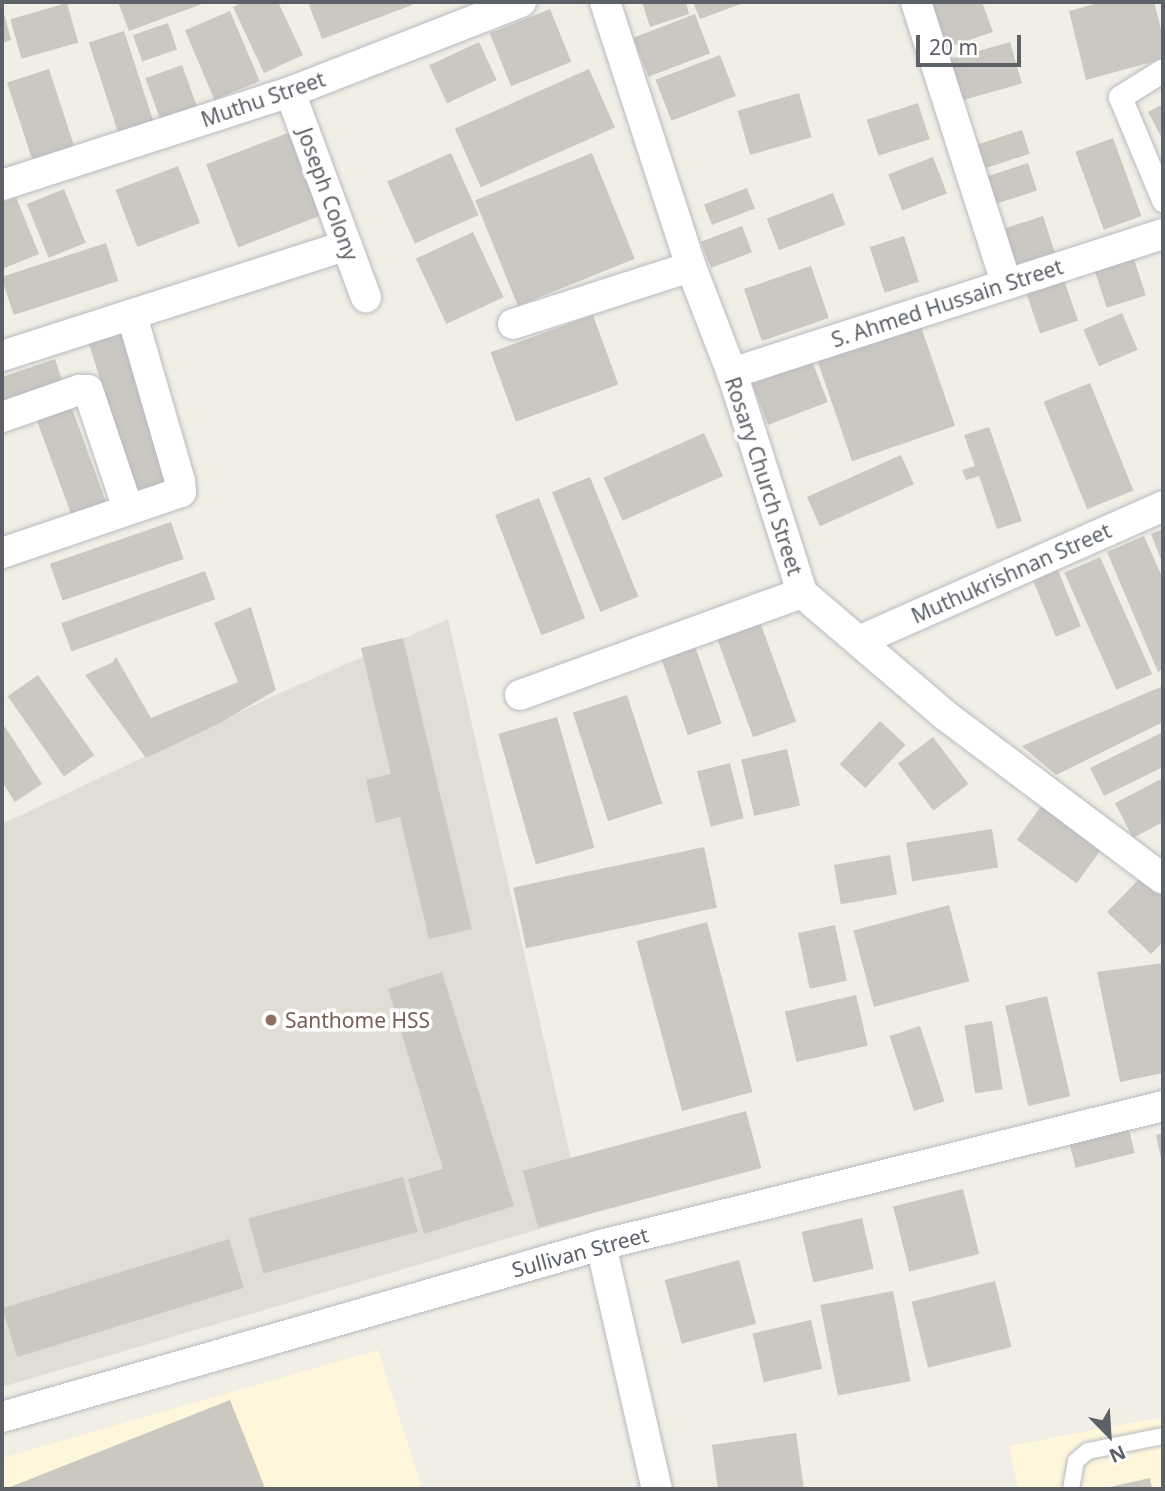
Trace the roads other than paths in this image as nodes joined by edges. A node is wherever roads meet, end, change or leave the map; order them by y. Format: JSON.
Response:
{"nodes":[{"id":1,"x":521,"y":2,"type":"edge"},
{"id":2,"x":604,"y":2,"type":"edge"},
{"id":3,"x":916,"y":2,"type":"edge"},
{"id":4,"x":479,"y":9,"type":"edge"},
{"id":5,"x":1163,"y":70,"type":"edge"},
{"id":6,"x":290,"y":92,"type":"junction"},
{"id":7,"x":2,"y":185,"type":"edge"},
{"id":8,"x":1163,"y":200,"type":"edge"},
{"id":9,"x":1163,"y":234,"type":"edge"},
{"id":10,"x":347,"y":245,"type":"junction"},
{"id":11,"x":691,"y":267,"type":"junction"},
{"id":12,"x":1006,"y":283,"type":"junction"},
{"id":13,"x":366,"y":297,"type":"dead end"},
{"id":14,"x":132,"y":316,"type":"junction"},
{"id":15,"x":513,"y":324,"type":"dead end"},
{"id":16,"x":2,"y":356,"type":"edge"},
{"id":17,"x":732,"y":373,"type":"junction"},
{"id":18,"x":2,"y":417,"type":"edge"},
{"id":19,"x":1163,"y":506,"type":"edge"},
{"id":20,"x":128,"y":509,"type":"junction"},
{"id":21,"x":2,"y":553,"type":"edge"},
{"id":22,"x":802,"y":593,"type":"junction"},
{"id":23,"x":859,"y":641,"type":"junction"},
{"id":24,"x":520,"y":695,"type":"dead end"},
{"id":25,"x":1163,"y":879,"type":"edge"},
{"id":26,"x":1163,"y":1106,"type":"edge"},
{"id":27,"x":601,"y":1245,"type":"junction"},
{"id":28,"x":2,"y":1417,"type":"edge"},
{"id":29,"x":1163,"y":1436,"type":"edge"},
{"id":30,"x":657,"y":1489,"type":"edge"},
{"id":31,"x":1071,"y":1489,"type":"edge"}],
"edges":[{"from":1,"to":4,"type":"street","name":"Muthu Street"},
{"from":2,"to":11,"type":"street","name":"Rosary Church Street"},
{"from":3,"to":12,"type":"street"},
{"from":4,"to":6,"type":"street","name":"Muthu Street"},
{"from":5,"to":8,"type":"street"},
{"from":6,"to":7,"type":"street","name":"Muthu Street"},
{"from":6,"to":10,"type":"street","name":"Joseph Colony"},
{"from":9,"to":12,"type":"street","name":"S. Ahmed Hussain Street"},
{"from":10,"to":13,"type":"street","name":"Joseph Colony"},
{"from":10,"to":14,"type":"street"},
{"from":11,"to":15,"type":"street"},
{"from":11,"to":17,"type":"street","name":"Rosary Church Street"},
{"from":12,"to":17,"type":"street","name":"S. Ahmed Hussain Street"},
{"from":14,"to":16,"type":"street"},
{"from":14,"to":20,"type":"street"},
{"from":17,"to":22,"type":"street","name":"Rosary Church Street"},
{"from":18,"to":20,"type":"street"},
{"from":19,"to":23,"type":"street","name":"Muthukrishnan Street"},
{"from":20,"to":21,"type":"street"},
{"from":22,"to":23,"type":"street","name":"Rosary Church Street"},
{"from":22,"to":24,"type":"street"},
{"from":23,"to":25,"type":"street","name":"Rosary Church Street"},
{"from":26,"to":27,"type":"street","name":"Sullivan Street"},
{"from":27,"to":28,"type":"street","name":"Sullivan Street"},
{"from":27,"to":30,"type":"street"},
{"from":29,"to":31,"type":"lane"}]}
